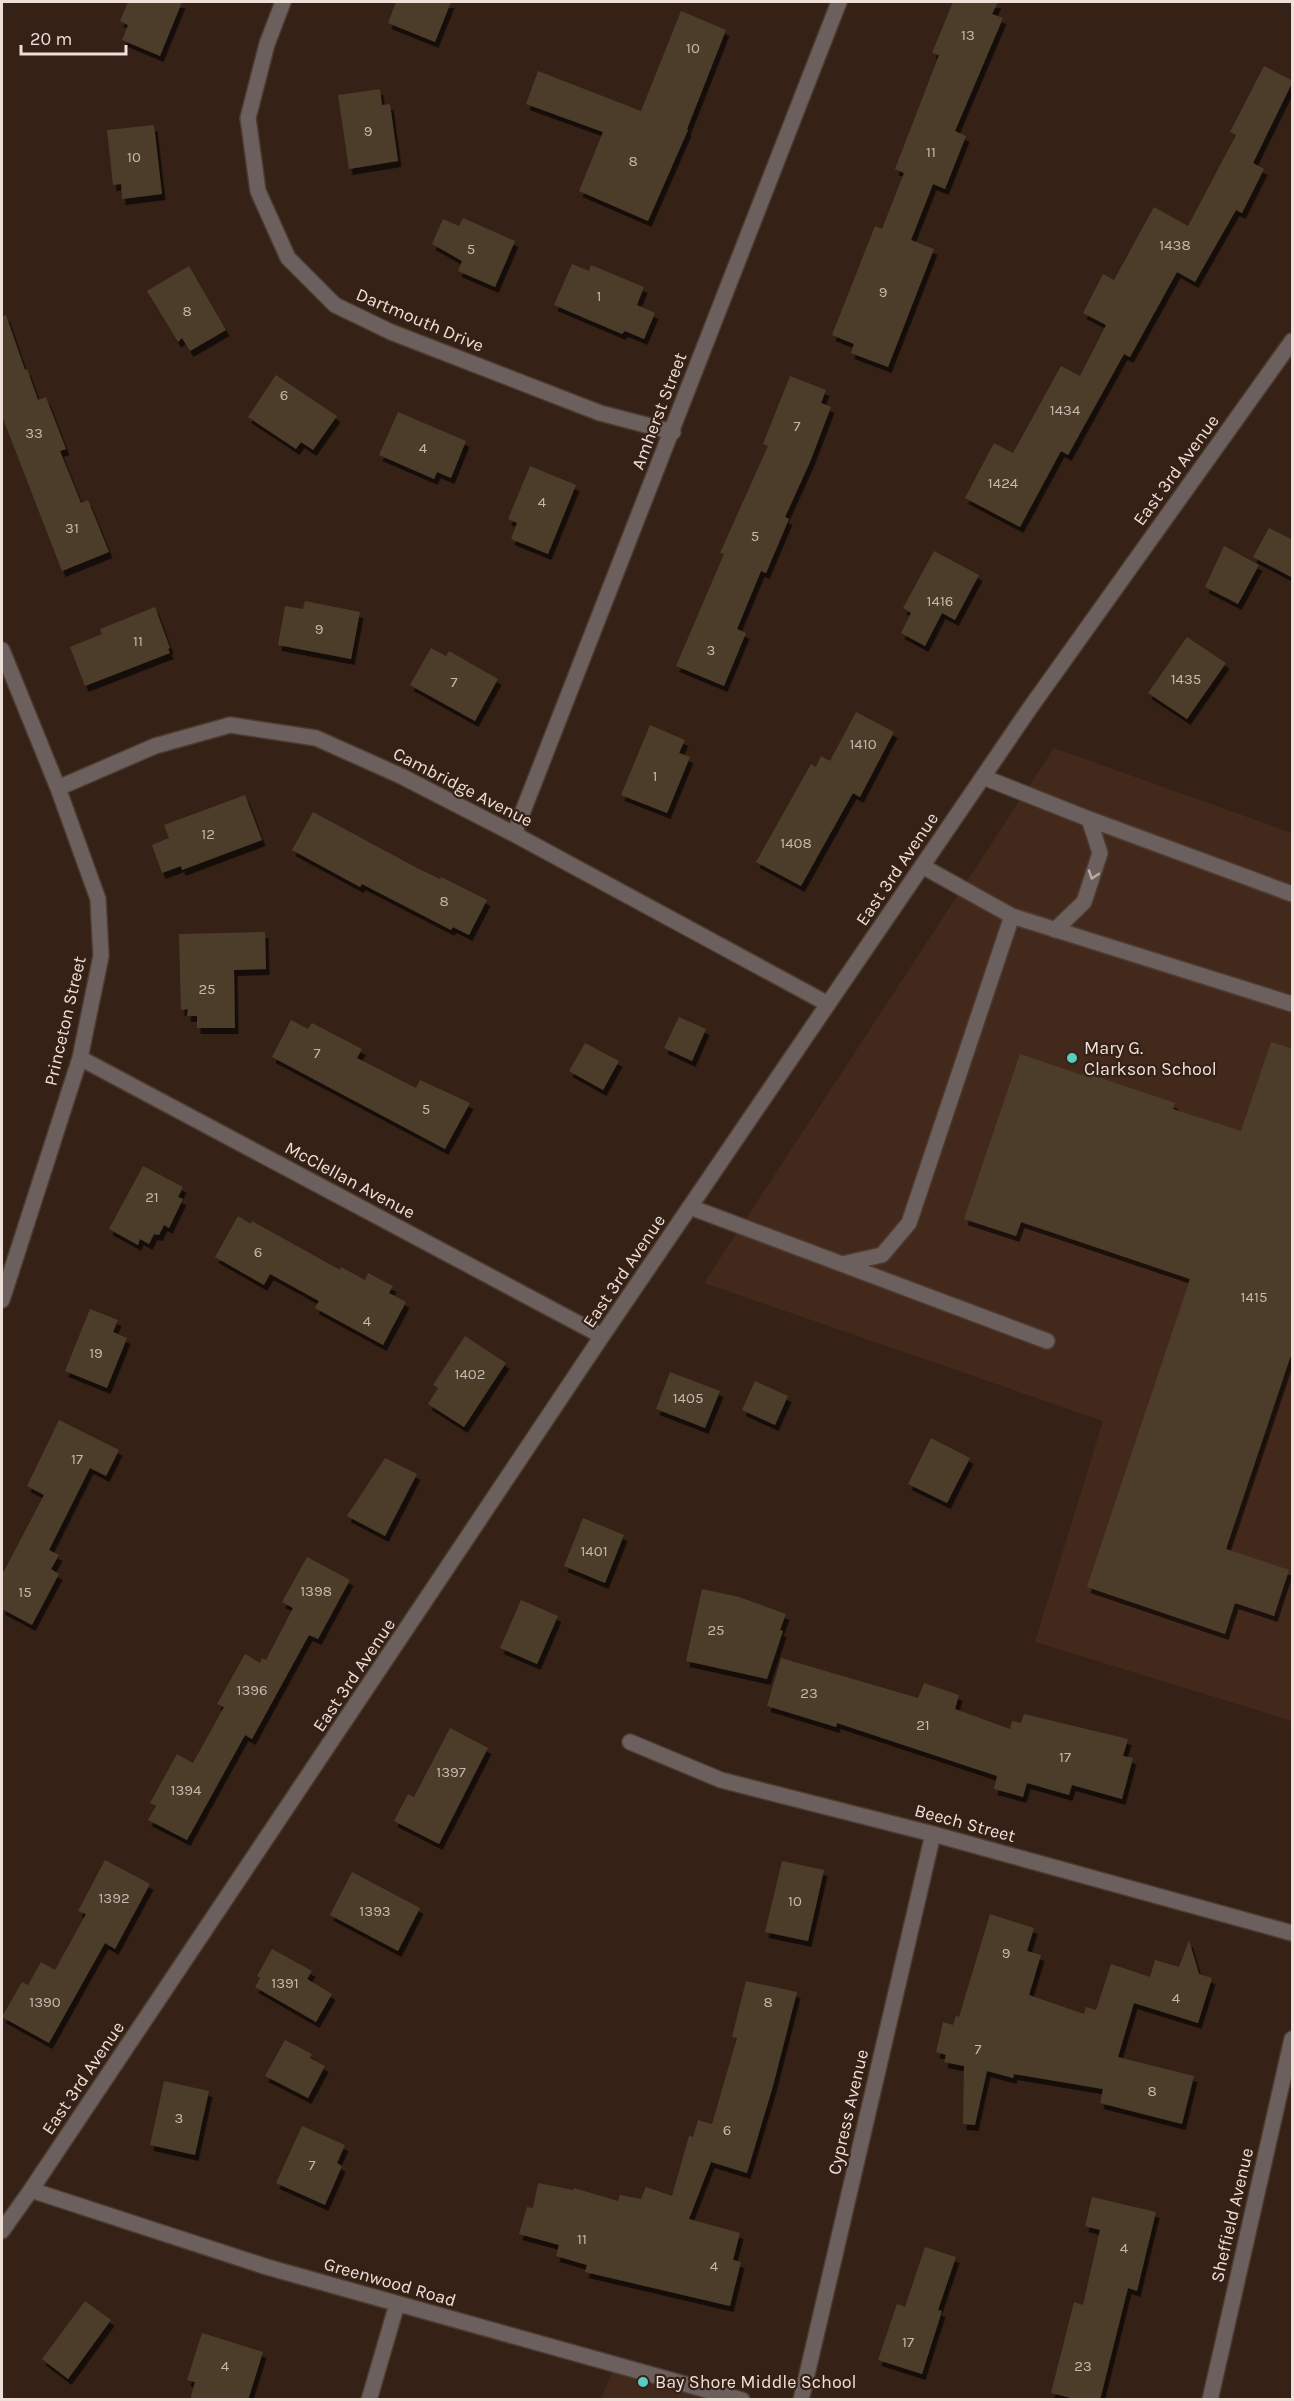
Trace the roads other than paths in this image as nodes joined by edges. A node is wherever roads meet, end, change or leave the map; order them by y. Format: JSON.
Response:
{"nodes":[{"id":1,"x":283,"y":2,"type":"edge"},
{"id":2,"x":839,"y":2,"type":"edge"},
{"id":3,"x":1293,"y":341,"type":"edge"},
{"id":4,"x":672,"y":432,"type":"junction"},
{"id":5,"x":2,"y":650,"type":"edge"},
{"id":6,"x":983,"y":777,"type":"junction"},
{"id":7,"x":58,"y":788,"type":"junction"},
{"id":8,"x":1089,"y":819,"type":"junction"},
{"id":9,"x":514,"y":834,"type":"junction"},
{"id":10,"x":922,"y":866,"type":"junction"},
{"id":11,"x":1293,"y":894,"type":"edge"},
{"id":12,"x":1012,"y":916,"type":"junction"},
{"id":13,"x":1055,"y":930,"type":"junction"},
{"id":14,"x":828,"y":1004,"type":"junction"},
{"id":15,"x":1293,"y":1004,"type":"edge"},
{"id":16,"x":80,"y":1058,"type":"junction"},
{"id":17,"x":690,"y":1207,"type":"junction"},
{"id":18,"x":842,"y":1264,"type":"junction"},
{"id":19,"x":2,"y":1300,"type":"edge"},
{"id":20,"x":602,"y":1336,"type":"junction"},
{"id":21,"x":1047,"y":1341,"type":"dead end"},
{"id":22,"x":630,"y":1742,"type":"dead end"},
{"id":23,"x":933,"y":1834,"type":"junction"},
{"id":24,"x":1293,"y":1933,"type":"edge"},
{"id":25,"x":1293,"y":2038,"type":"edge"},
{"id":26,"x":31,"y":2190,"type":"junction"},
{"id":27,"x":2,"y":2231,"type":"edge"},
{"id":28,"x":397,"y":2304,"type":"junction"},
{"id":29,"x":369,"y":2400,"type":"edge"},
{"id":30,"x":742,"y":2400,"type":"edge"},
{"id":31,"x":801,"y":2400,"type":"edge"},
{"id":32,"x":1210,"y":2400,"type":"edge"}],
"edges":[{"from":1,"to":4,"type":"street","name":"Dartmouth Drive"},
{"from":2,"to":4,"type":"street","name":"Amherst Street"},
{"from":3,"to":6,"type":"street","name":"East 3rd Avenue"},
{"from":4,"to":9,"type":"street","name":"Amherst Street"},
{"from":5,"to":7,"type":"street","name":"Princeton Street"},
{"from":6,"to":8,"type":"street"},
{"from":6,"to":10,"type":"street","name":"East 3rd Avenue"},
{"from":7,"to":9,"type":"street","name":"Cambridge Avenue"},
{"from":7,"to":16,"type":"street","name":"Princeton Street"},
{"from":8,"to":11,"type":"street"},
{"from":8,"to":13,"type":"street","one_way":true},
{"from":9,"to":14,"type":"street","name":"Cambridge Avenue"},
{"from":10,"to":12,"type":"street"},
{"from":10,"to":14,"type":"street","name":"East 3rd Avenue"},
{"from":12,"to":13,"type":"street"},
{"from":12,"to":18,"type":"street"},
{"from":13,"to":15,"type":"street"},
{"from":14,"to":17,"type":"street","name":"East 3rd Avenue"},
{"from":16,"to":19,"type":"street","name":"Princeton Street"},
{"from":16,"to":20,"type":"street","name":"McClellan Avenue"},
{"from":17,"to":18,"type":"street"},
{"from":17,"to":20,"type":"street","name":"East 3rd Avenue"},
{"from":18,"to":21,"type":"street"},
{"from":20,"to":26,"type":"street","name":"East 3rd Avenue"},
{"from":22,"to":23,"type":"street","name":"Beech Street"},
{"from":23,"to":24,"type":"street","name":"Beech Street"},
{"from":23,"to":31,"type":"street","name":"Cypress Avenue"},
{"from":25,"to":32,"type":"street","name":"Sheffield Avenue"},
{"from":26,"to":27,"type":"street","name":"East 3rd Avenue"},
{"from":26,"to":28,"type":"street","name":"Greenwood Road"},
{"from":28,"to":29,"type":"street"},
{"from":28,"to":30,"type":"street","name":"Greenwood Road"}]}
